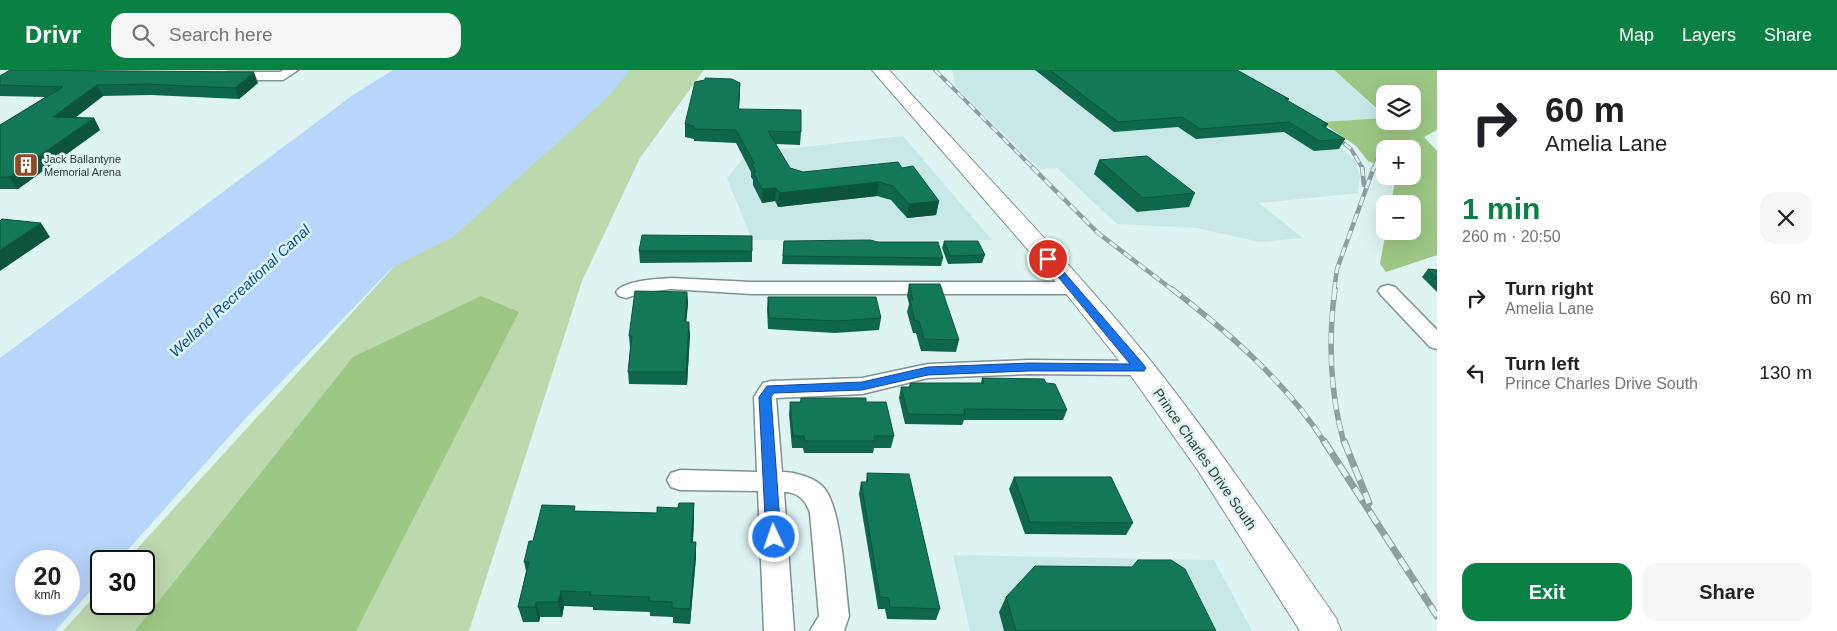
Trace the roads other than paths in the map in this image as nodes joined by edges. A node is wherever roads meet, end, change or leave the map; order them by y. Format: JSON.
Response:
{"nodes":[{"id":1,"x":880,"y":70,"type":"edge"},
{"id":2,"x":288,"y":73,"type":"edge"},
{"id":3,"x":219,"y":76,"type":"edge"},
{"id":4,"x":1074,"y":288,"type":"junction"},
{"id":5,"x":1388,"y":291,"type":"dead end"},
{"id":6,"x":626,"y":292,"type":"dead end"},
{"id":7,"x":1437,"y":342,"type":"edge"},
{"id":8,"x":1140,"y":368,"type":"junction"},
{"id":9,"x":680,"y":480,"type":"dead end"},
{"id":10,"x":771,"y":481,"type":"junction"},
{"id":11,"x":778,"y":631,"type":"edge"},
{"id":12,"x":825,"y":631,"type":"edge"},
{"id":13,"x":1322,"y":631,"type":"edge"}],
"edges":[{"from":1,"to":4,"type":"main road","name":"Prince Charles Drive South"},
{"from":2,"to":3,"type":"street"},
{"from":4,"to":6,"type":"street"},
{"from":4,"to":8,"type":"main road","name":"Prince Charles Drive South"},
{"from":5,"to":7,"type":"street"},
{"from":8,"to":10,"type":"street"},
{"from":8,"to":13,"type":"main road","name":"Prince Charles Drive South"},
{"from":9,"to":10,"type":"street"},
{"from":10,"to":11,"type":"street"},
{"from":10,"to":12,"type":"street"}]}
